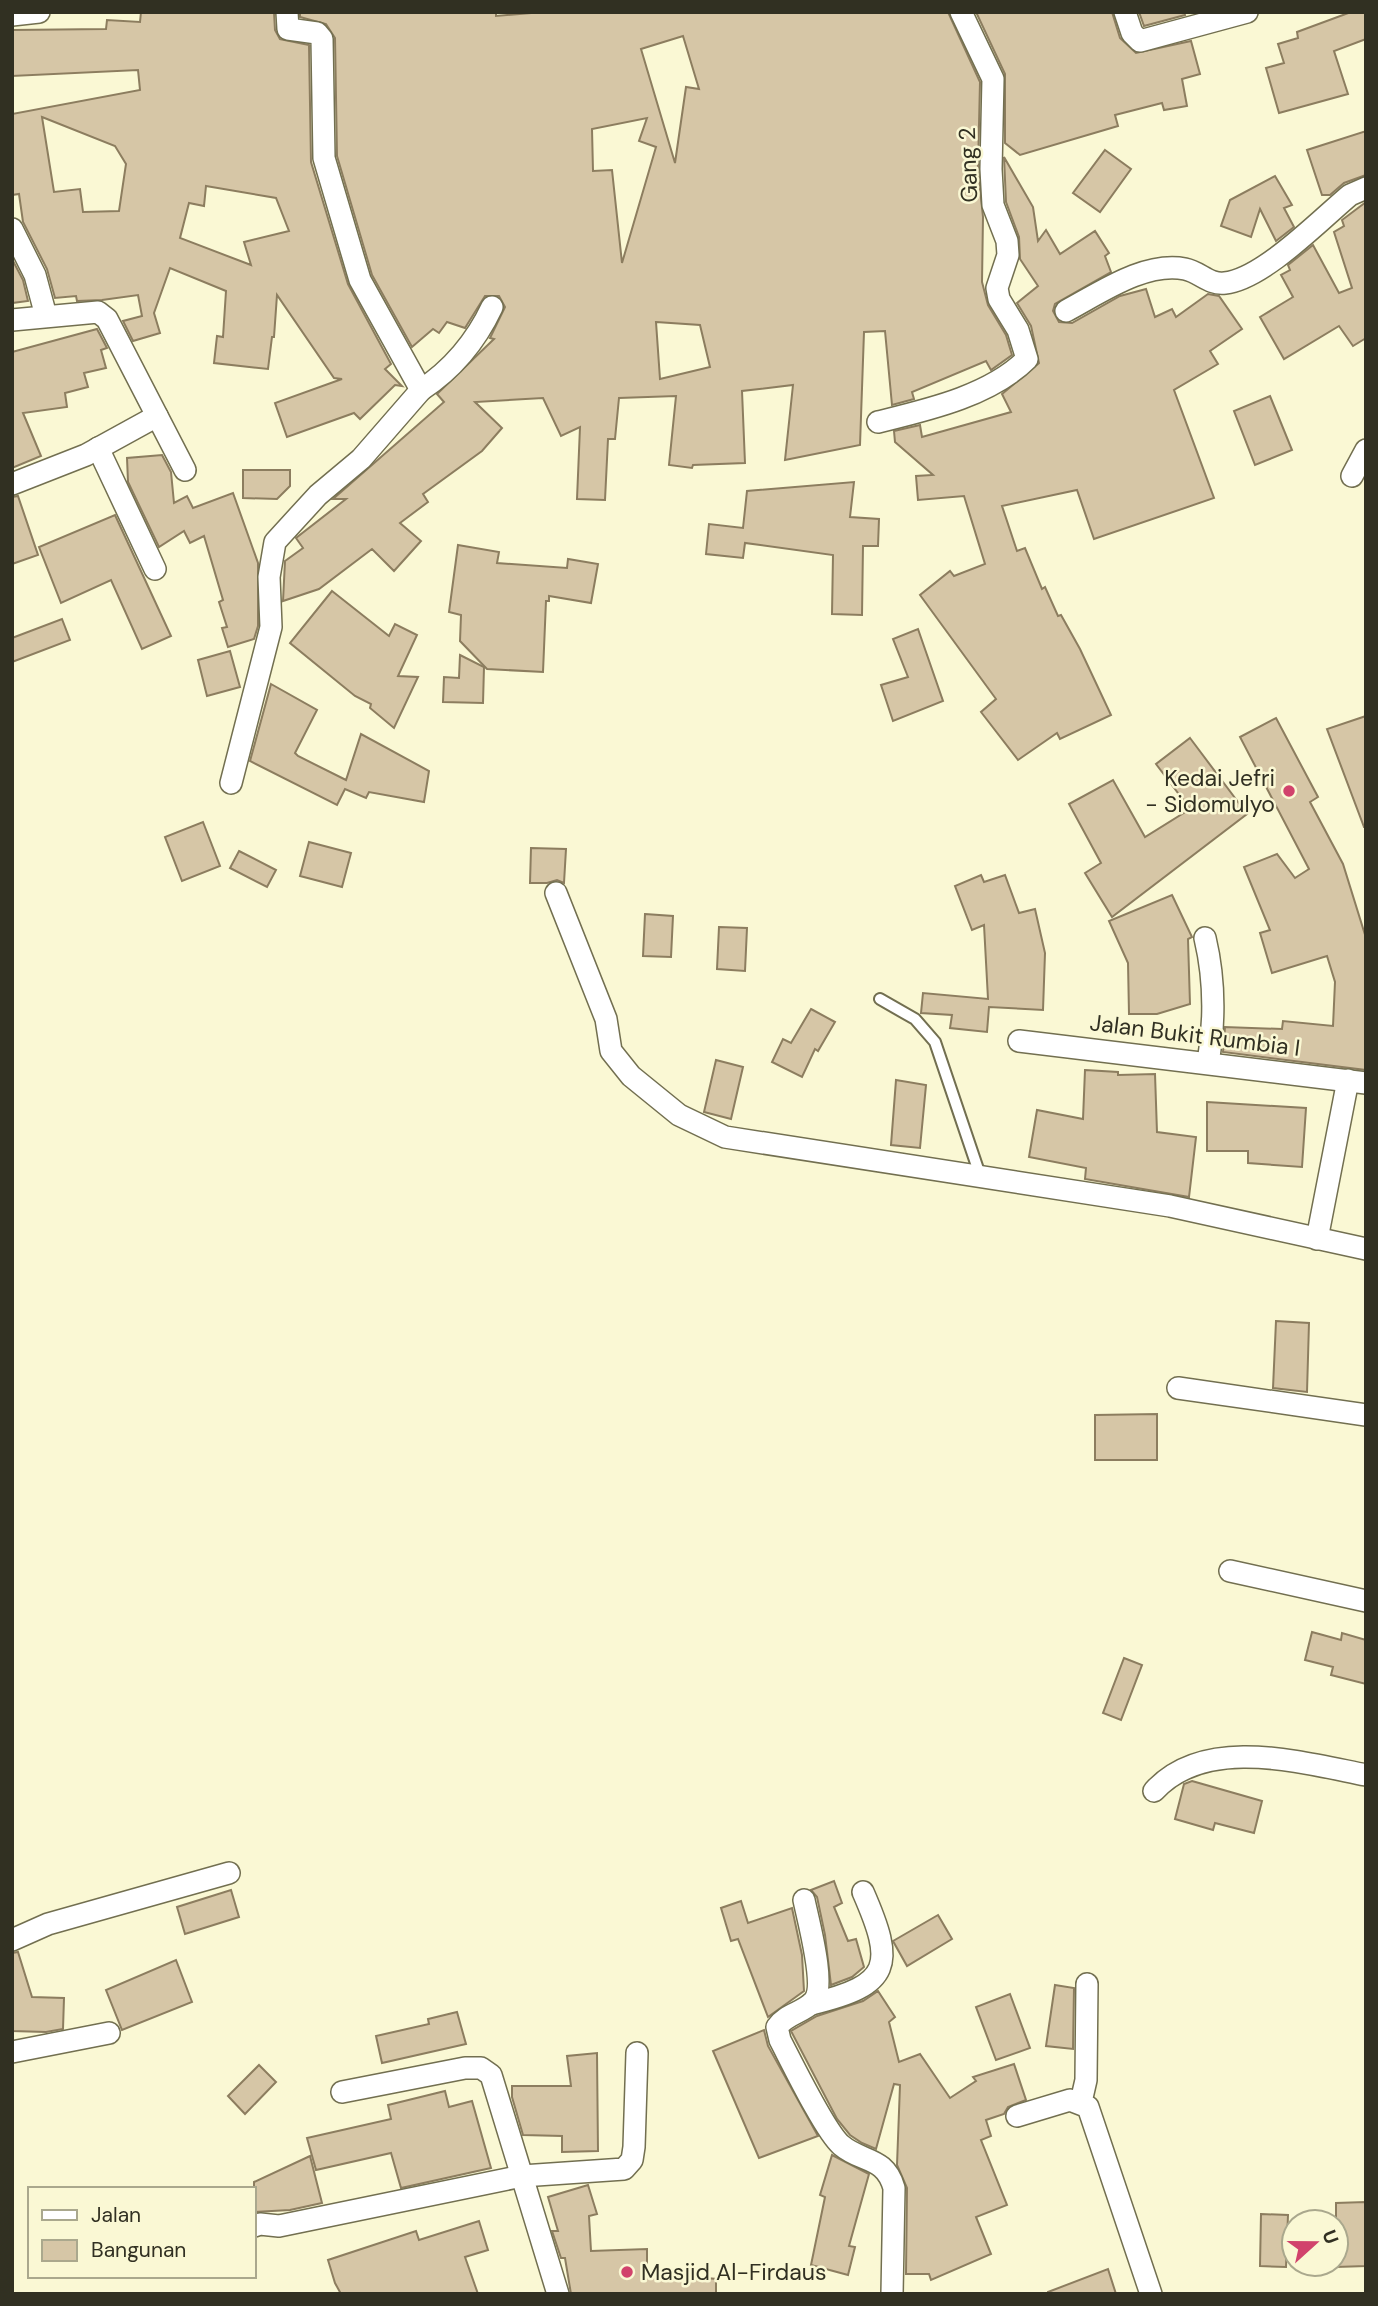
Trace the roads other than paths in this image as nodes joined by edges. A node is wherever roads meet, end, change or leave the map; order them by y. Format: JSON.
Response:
{"nodes":[{"id":1,"x":39,"y":12,"type":"edge"},
{"id":2,"x":287,"y":12,"type":"edge"},
{"id":3,"x":961,"y":12,"type":"edge"},
{"id":4,"x":1125,"y":12,"type":"edge"},
{"id":5,"x":1247,"y":12,"type":"edge"},
{"id":6,"x":12,"y":15,"type":"edge"},
{"id":7,"x":1366,"y":188,"type":"edge"},
{"id":8,"x":12,"y":229,"type":"edge"},
{"id":9,"x":492,"y":307,"type":"dead end"},
{"id":10,"x":1066,"y":311,"type":"dead end"},
{"id":11,"x":46,"y":316,"type":"junction"},
{"id":12,"x":12,"y":320,"type":"edge"},
{"id":13,"x":421,"y":390,"type":"junction"},
{"id":14,"x":157,"y":416,"type":"junction"},
{"id":15,"x":878,"y":422,"type":"dead end"},
{"id":16,"x":98,"y":448,"type":"junction"},
{"id":17,"x":1366,"y":450,"type":"edge"},
{"id":18,"x":185,"y":470,"type":"dead end"},
{"id":19,"x":1352,"y":476,"type":"dead end"},
{"id":20,"x":12,"y":484,"type":"edge"},
{"id":21,"x":155,"y":569,"type":"dead end"},
{"id":22,"x":231,"y":783,"type":"dead end"},
{"id":23,"x":556,"y":893,"type":"dead end"},
{"id":24,"x":1205,"y":938,"type":"dead end"},
{"id":25,"x":880,"y":999,"type":"dead end"},
{"id":26,"x":1019,"y":1041,"type":"dead end"},
{"id":27,"x":1208,"y":1063,"type":"junction"},
{"id":28,"x":1357,"y":1081,"type":"edge"},
{"id":29,"x":981,"y":1178,"type":"junction"},
{"id":30,"x":1317,"y":1239,"type":"junction"},
{"id":31,"x":1366,"y":1249,"type":"edge"},
{"id":32,"x":1178,"y":1388,"type":"dead end"},
{"id":33,"x":1366,"y":1415,"type":"edge"},
{"id":34,"x":1230,"y":1571,"type":"dead end"},
{"id":35,"x":1366,"y":1601,"type":"edge"},
{"id":36,"x":1366,"y":1774,"type":"edge"},
{"id":37,"x":1154,"y":1791,"type":"dead end"},
{"id":38,"x":229,"y":1873,"type":"dead end"},
{"id":39,"x":863,"y":1892,"type":"dead end"},
{"id":40,"x":804,"y":1900,"type":"dead end"},
{"id":41,"x":12,"y":1940,"type":"edge"},
{"id":42,"x":1087,"y":1984,"type":"dead end"},
{"id":43,"x":811,"y":2004,"type":"junction"},
{"id":44,"x":109,"y":2033,"type":"dead end"},
{"id":45,"x":12,"y":2052,"type":"edge"},
{"id":46,"x":637,"y":2053,"type":"dead end"},
{"id":47,"x":342,"y":2092,"type":"dead end"},
{"id":48,"x":1081,"y":2102,"type":"junction"},
{"id":49,"x":1017,"y":2116,"type":"dead end"},
{"id":50,"x":522,"y":2176,"type":"junction"},
{"id":51,"x":256,"y":2225,"type":"edge"},
{"id":52,"x":558,"y":2294,"type":"edge"},
{"id":53,"x":892,"y":2294,"type":"edge"},
{"id":54,"x":1151,"y":2294,"type":"edge"}],
"edges":[{"from":1,"to":6,"type":"street"},
{"from":2,"to":13,"type":"street"},
{"from":3,"to":15,"type":"street","name":"Gang 2"},
{"from":4,"to":5,"type":"street"},
{"from":7,"to":10,"type":"street"},
{"from":8,"to":11,"type":"street"},
{"from":9,"to":13,"type":"street"},
{"from":11,"to":12,"type":"street"},
{"from":11,"to":14,"type":"street"},
{"from":13,"to":22,"type":"street"},
{"from":14,"to":16,"type":"street"},
{"from":14,"to":18,"type":"street"},
{"from":16,"to":20,"type":"street"},
{"from":16,"to":21,"type":"street"},
{"from":17,"to":19,"type":"street"},
{"from":23,"to":29,"type":"street"},
{"from":24,"to":27,"type":"street"},
{"from":25,"to":29,"type":"lane"},
{"from":26,"to":27,"type":"street","name":"Jalan Bukit Rumbia I"},
{"from":27,"to":28,"type":"street","name":"Jalan Bukit Rumbia I"},
{"from":28,"to":30,"type":"street"},
{"from":29,"to":30,"type":"street"},
{"from":30,"to":31,"type":"street"},
{"from":32,"to":33,"type":"street"},
{"from":34,"to":35,"type":"street"},
{"from":36,"to":37,"type":"street"},
{"from":38,"to":41,"type":"street"},
{"from":39,"to":43,"type":"street"},
{"from":40,"to":43,"type":"street"},
{"from":42,"to":48,"type":"street"},
{"from":43,"to":53,"type":"street"},
{"from":44,"to":45,"type":"street"},
{"from":46,"to":50,"type":"street"},
{"from":47,"to":50,"type":"street"},
{"from":48,"to":49,"type":"street"},
{"from":48,"to":54,"type":"street"},
{"from":50,"to":51,"type":"street"},
{"from":50,"to":52,"type":"street"}]}
